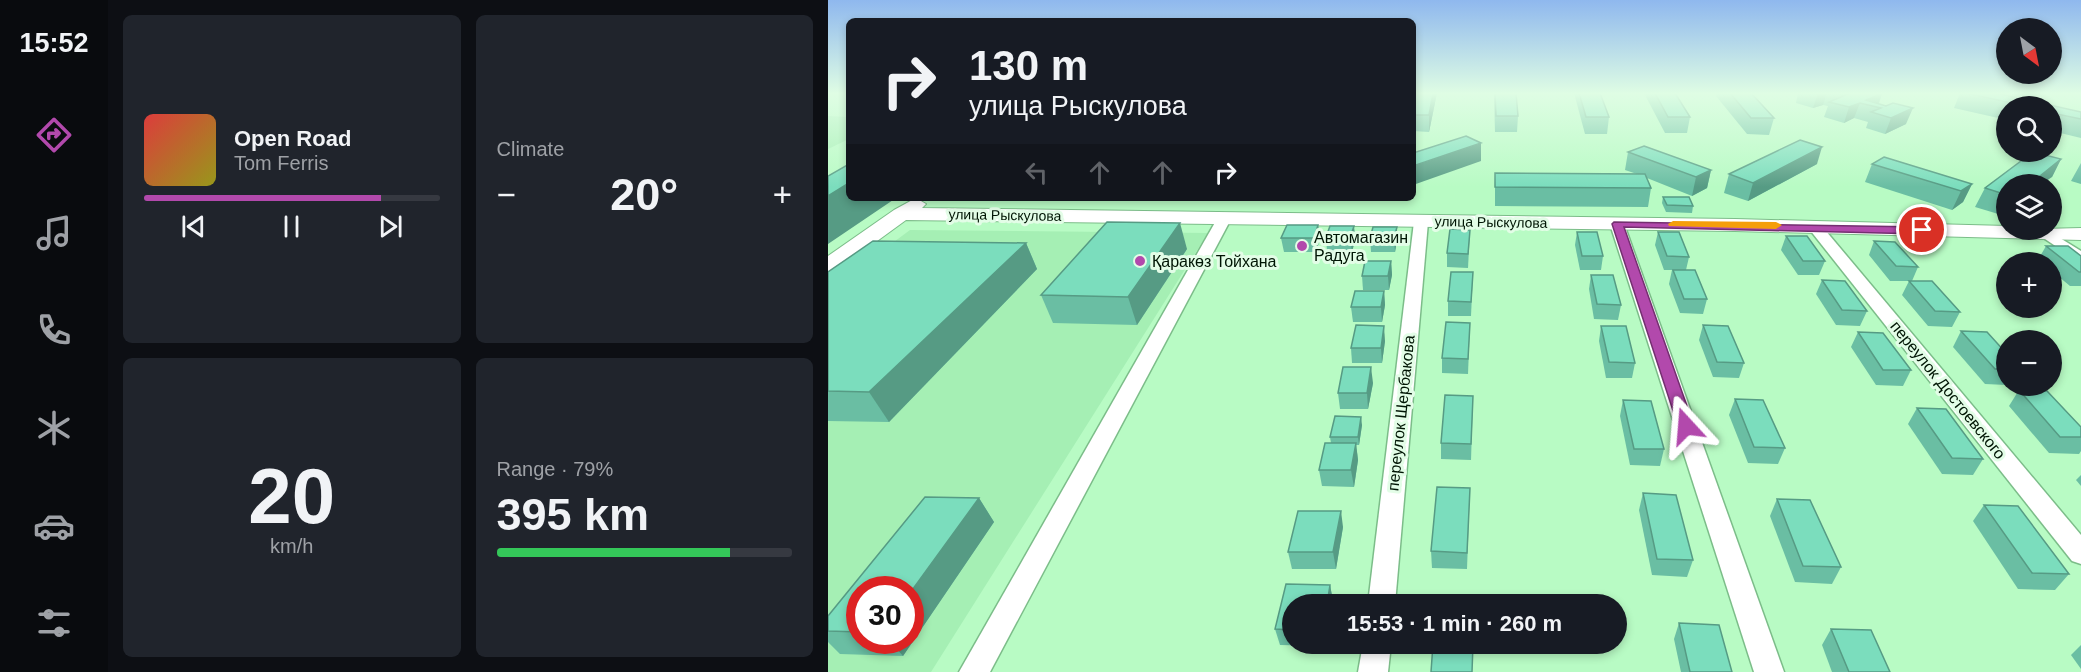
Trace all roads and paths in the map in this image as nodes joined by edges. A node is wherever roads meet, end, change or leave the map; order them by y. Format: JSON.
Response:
{"nodes":[{"id":1,"x":920,"y":201,"type":"edge"},
{"id":2,"x":901,"y":214,"type":"junction"},
{"id":3,"x":1224,"y":219,"type":"junction"},
{"id":4,"x":1421,"y":222,"type":"junction"},
{"id":5,"x":1617,"y":224,"type":"junction"},
{"id":6,"x":1815,"y":226,"type":"junction"},
{"id":7,"x":1996,"y":232,"type":"edge"},
{"id":8,"x":2062,"y":234,"type":"edge"},
{"id":9,"x":2081,"y":234,"type":"edge"},
{"id":10,"x":2056,"y":240,"type":"edge"},
{"id":11,"x":2081,"y":258,"type":"edge"},
{"id":12,"x":828,"y":266,"type":"edge"},
{"id":13,"x":2081,"y":553,"type":"edge"},
{"id":14,"x":1382,"y":594,"type":"edge"},
{"id":15,"x":1376,"y":654,"type":"edge"},
{"id":16,"x":974,"y":672,"type":"edge"},
{"id":17,"x":1373,"y":672,"type":"edge"},
{"id":18,"x":1769,"y":672,"type":"edge"}],
"edges":[{"from":1,"to":2,"type":"street"},
{"from":2,"to":3,"type":"street","name":"улица Рыскулова"},
{"from":2,"to":12,"type":"street"},
{"from":3,"to":4,"type":"street","name":"улица Рыскулова"},
{"from":3,"to":16,"type":"street"},
{"from":4,"to":5,"type":"street","name":"улица Рыскулова"},
{"from":4,"to":14,"type":"street","name":"переулок Щербакова"},
{"from":5,"to":6,"type":"street","name":"улица Рыскулова"},
{"from":5,"to":18,"type":"street"},
{"from":6,"to":7,"type":"street","name":"улица Рыскулова"},
{"from":6,"to":13,"type":"street","name":"переулок Достоевского"},
{"from":8,"to":9,"type":"street","name":"улица Рыскулова"},
{"from":10,"to":11,"type":"street"},
{"from":15,"to":17,"type":"street"}]}
